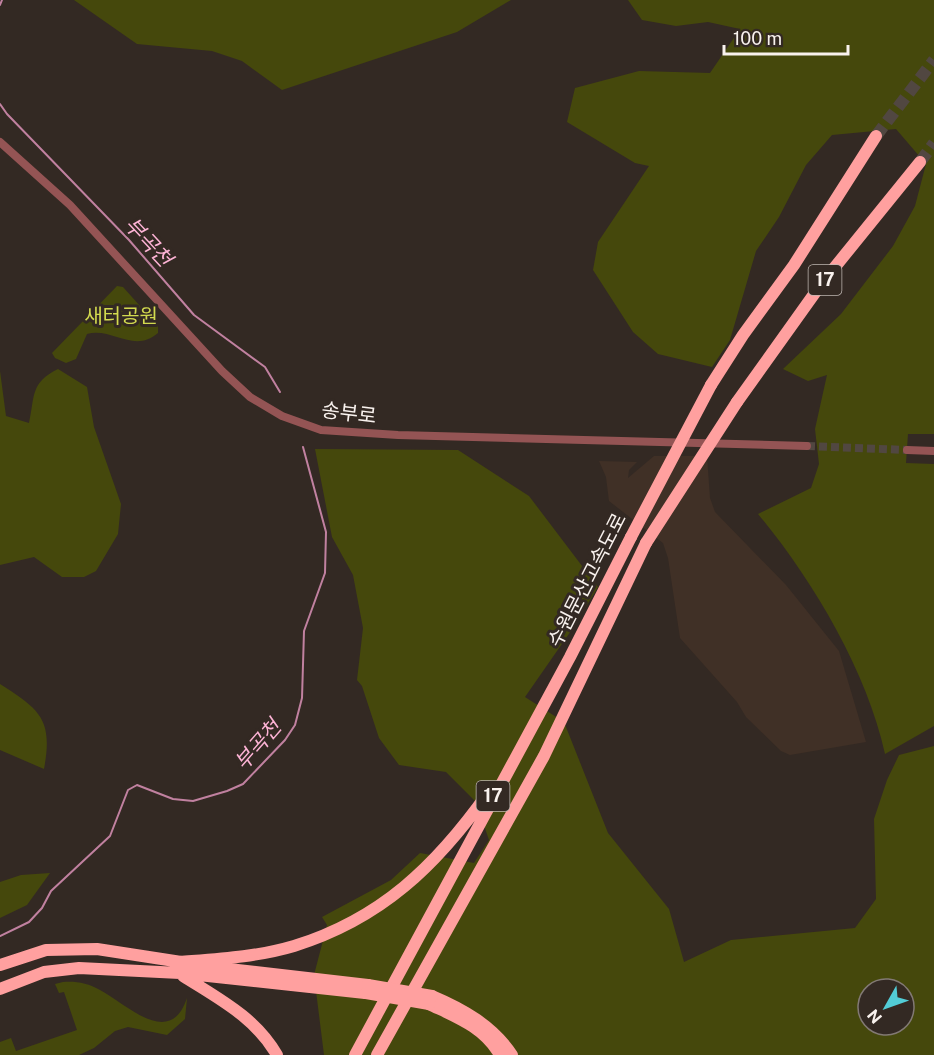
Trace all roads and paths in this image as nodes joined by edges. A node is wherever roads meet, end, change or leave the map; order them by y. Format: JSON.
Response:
{"nodes":[{"id":1,"x":876,"y":136,"type":"tunnel mouth"},
{"id":2,"x":0,"y":142,"type":"edge"},
{"id":3,"x":920,"y":162,"type":"tunnel mouth"},
{"id":4,"x":807,"y":446,"type":"tunnel mouth"},
{"id":5,"x":907,"y":450,"type":"tunnel mouth"},
{"id":6,"x":934,"y":451,"type":"edge"},
{"id":7,"x":517,"y":753,"type":"junction"},
{"id":8,"x":0,"y":965,"type":"edge"},
{"id":9,"x":180,"y":968,"type":"junction"},
{"id":10,"x":0,"y":989,"type":"edge"},
{"id":11,"x":430,"y":1000,"type":"junction"},
{"id":12,"x":389,"y":1034,"type":"junction"},
{"id":13,"x":277,"y":1055,"type":"edge"},
{"id":14,"x":355,"y":1055,"type":"edge"},
{"id":15,"x":378,"y":1055,"type":"edge"},
{"id":16,"x":385,"y":1055,"type":"edge"},
{"id":17,"x":500,"y":1055,"type":"edge"},
{"id":18,"x":512,"y":1055,"type":"edge"}],
"edges":[{"from":1,"to":7,"type":"highway","name":"수원문산고속도로","number":"17","bridge":true},
{"from":2,"to":4,"type":"street","name":"송부로"},
{"from":3,"to":12,"type":"highway","name":"수원문산고속도로","number":"17","bridge":true},
{"from":5,"to":6,"type":"street"},
{"from":7,"to":9,"type":"highway"},
{"from":7,"to":14,"type":"highway","name":"수원문산고속도로","number":"17"},
{"from":8,"to":9,"type":"highway"},
{"from":9,"to":10,"type":"highway"},
{"from":9,"to":11,"type":"highway","bridge":true},
{"from":9,"to":13,"type":"highway"},
{"from":11,"to":17,"type":"highway"},
{"from":11,"to":18,"type":"highway"},
{"from":12,"to":15,"type":"highway","name":"수원문산고속도로","number":"17"},
{"from":12,"to":16,"type":"highway"}]}
